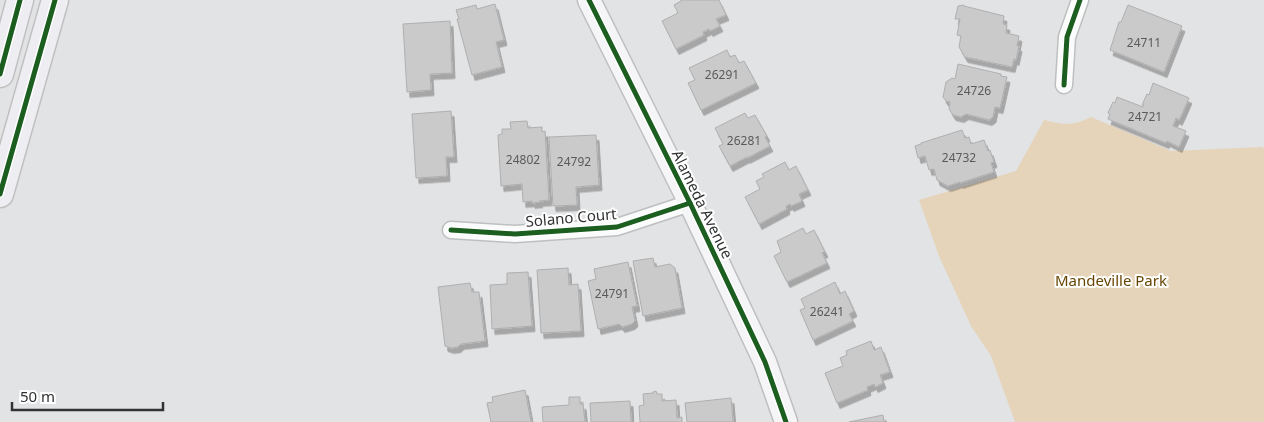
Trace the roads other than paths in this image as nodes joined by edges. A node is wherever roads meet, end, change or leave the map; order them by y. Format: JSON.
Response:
{"nodes":[{"id":1,"x":20,"y":0,"type":"edge"},
{"id":2,"x":55,"y":0,"type":"edge"},
{"id":3,"x":588,"y":0,"type":"edge"},
{"id":4,"x":1080,"y":0,"type":"edge"},
{"id":5,"x":0,"y":74,"type":"edge"},
{"id":6,"x":1064,"y":86,"type":"dead end"},
{"id":7,"x":0,"y":194,"type":"edge"},
{"id":8,"x":690,"y":203,"type":"junction"},
{"id":9,"x":451,"y":230,"type":"dead end"},
{"id":10,"x":786,"y":422,"type":"edge"}],
"edges":[{"from":1,"to":5,"type":"main road"},
{"from":2,"to":7,"type":"main road"},
{"from":3,"to":8,"type":"street","name":"Alameda Avenue"},
{"from":4,"to":6,"type":"street"},
{"from":8,"to":9,"type":"street","name":"Solano Court"},
{"from":8,"to":10,"type":"street","name":"Alameda Avenue"}]}
